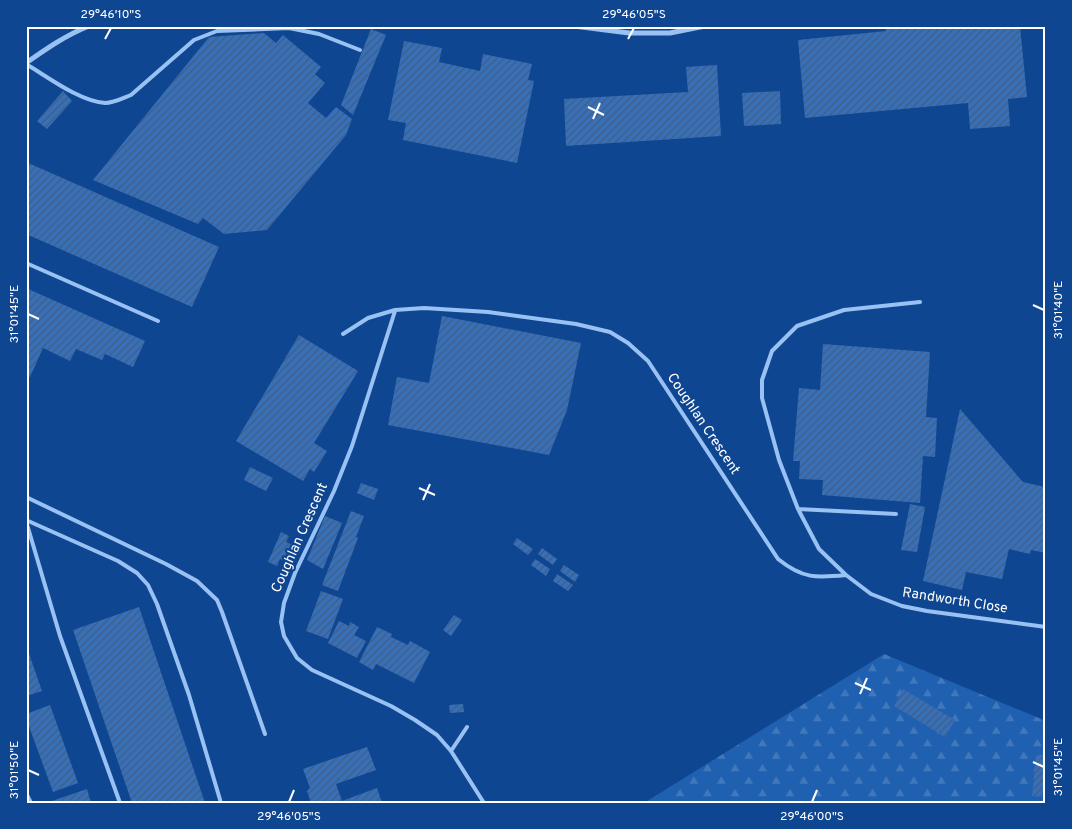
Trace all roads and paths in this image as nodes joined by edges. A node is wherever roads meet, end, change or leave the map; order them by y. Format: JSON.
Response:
{"nodes":[{"id":1,"x":89,"y":26,"type":"edge"},
{"id":2,"x":574,"y":26,"type":"edge"},
{"id":3,"x":705,"y":26,"type":"edge"},
{"id":4,"x":360,"y":50,"type":"dead end"},
{"id":5,"x":26,"y":64,"type":"edge"},
{"id":6,"x":26,"y":263,"type":"edge"},
{"id":7,"x":920,"y":302,"type":"dead end"},
{"id":8,"x":395,"y":310,"type":"junction"},
{"id":9,"x":158,"y":321,"type":"dead end"},
{"id":10,"x":343,"y":334,"type":"dead end"},
{"id":11,"x":26,"y":497,"type":"edge"},
{"id":12,"x":798,"y":509,"type":"junction"},
{"id":13,"x":896,"y":514,"type":"dead end"},
{"id":14,"x":26,"y":521,"type":"edge"},
{"id":15,"x":846,"y":575,"type":"junction"},
{"id":16,"x":1046,"y":627,"type":"edge"},
{"id":17,"x":467,"y":727,"type":"dead end"},
{"id":18,"x":265,"y":734,"type":"dead end"},
{"id":19,"x":451,"y":751,"type":"junction"},
{"id":20,"x":26,"y":793,"type":"edge"},
{"id":21,"x":31,"y":803,"type":"edge"},
{"id":22,"x":120,"y":803,"type":"edge"},
{"id":23,"x":221,"y":803,"type":"edge"},
{"id":24,"x":484,"y":803,"type":"edge"}],
"edges":[{"from":1,"to":5,"type":"street"},
{"from":2,"to":3,"type":"street"},
{"from":4,"to":5,"type":"lane"},
{"from":6,"to":9,"type":"lane"},
{"from":7,"to":12,"type":"lane","name":"Randworth Close"},
{"from":8,"to":10,"type":"lane","name":"Coughlan Crescent"},
{"from":8,"to":15,"type":"lane","name":"Coughlan Crescent"},
{"from":8,"to":19,"type":"lane","name":"Coughlan Crescent"},
{"from":11,"to":18,"type":"lane"},
{"from":12,"to":13,"type":"lane"},
{"from":12,"to":15,"type":"lane","name":"Randworth Close"},
{"from":14,"to":22,"type":"lane"},
{"from":14,"to":23,"type":"lane"},
{"from":15,"to":16,"type":"lane","name":"Randworth Close"},
{"from":17,"to":19,"type":"lane"},
{"from":19,"to":24,"type":"lane","name":"Coughlan Crescent"},
{"from":20,"to":21,"type":"lane"}]}
